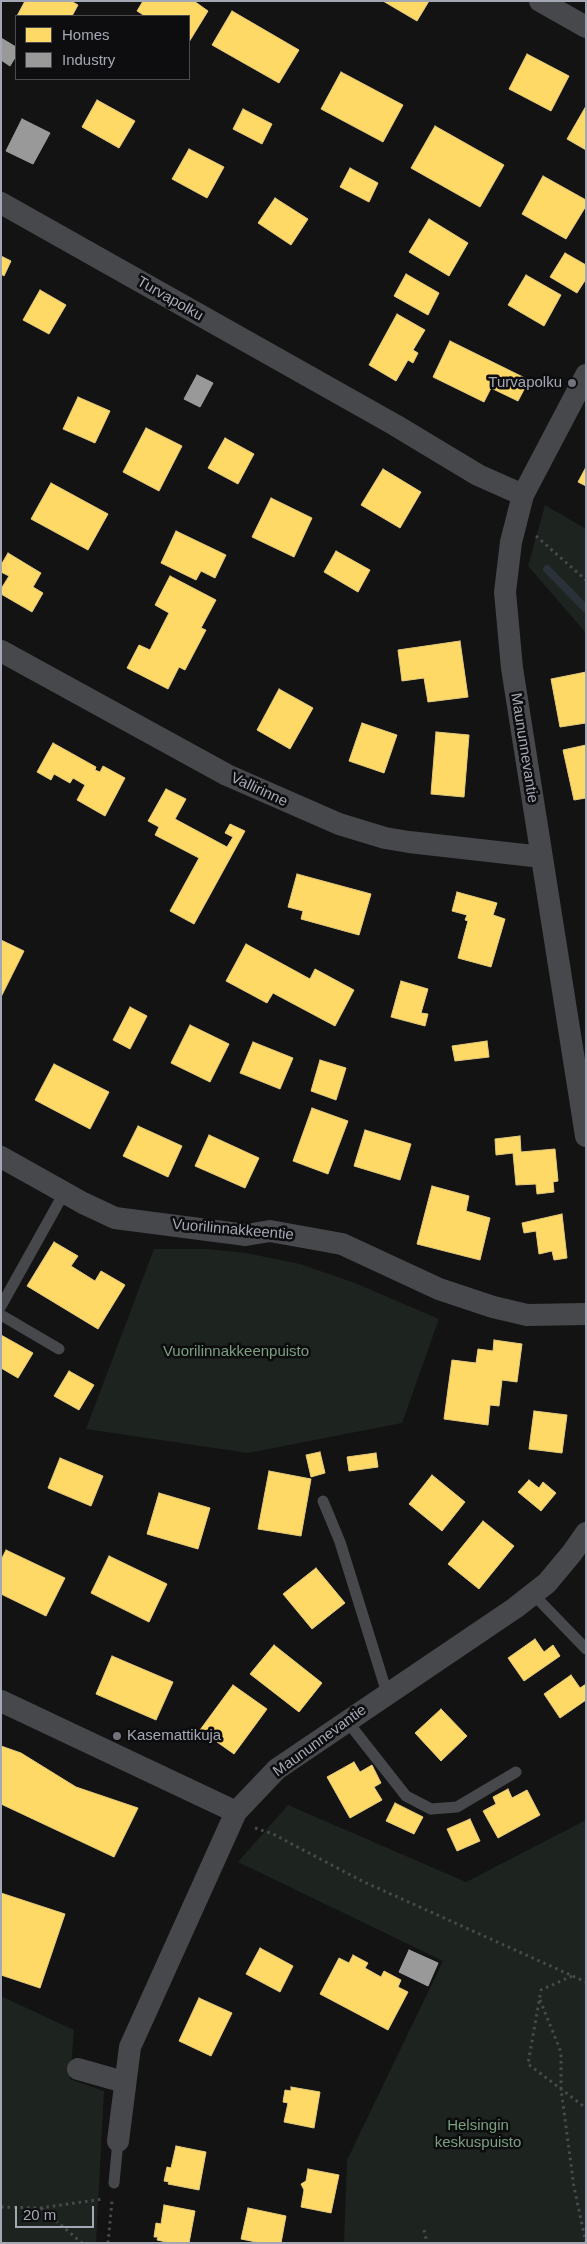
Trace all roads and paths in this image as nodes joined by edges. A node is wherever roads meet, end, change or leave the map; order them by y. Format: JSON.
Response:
{"nodes":[{"id":1,"x":540,"y":1,"type":"edge"},
{"id":2,"x":586,"y":27,"type":"edge"},
{"id":3,"x":1,"y":203,"type":"edge"},
{"id":4,"x":586,"y":375,"type":"edge"},
{"id":5,"x":523,"y":495,"type":"junction"},
{"id":6,"x":517,"y":523,"type":"junction"},
{"id":7,"x":586,"y":580,"type":"edge"},
{"id":8,"x":1,"y":651,"type":"edge"},
{"id":9,"x":542,"y":857,"type":"junction"},
{"id":10,"x":586,"y":1136,"type":"edge"},
{"id":11,"x":1,"y":1157,"type":"edge"},
{"id":12,"x":64,"y":1193,"type":"junction"},
{"id":13,"x":1,"y":1306,"type":"edge"},
{"id":14,"x":586,"y":1314,"type":"edge"},
{"id":15,"x":1,"y":1315,"type":"edge"},
{"id":16,"x":59,"y":1349,"type":"dead end"},
{"id":17,"x":323,"y":1501,"type":"dead end"},
{"id":18,"x":586,"y":1533,"type":"edge"},
{"id":19,"x":533,"y":1594,"type":"junction"},
{"id":20,"x":586,"y":1649,"type":"edge"},
{"id":21,"x":387,"y":1693,"type":"junction"},
{"id":22,"x":1,"y":1701,"type":"edge"},
{"id":23,"x":347,"y":1721,"type":"junction"},
{"id":24,"x":516,"y":1772,"type":"dead end"},
{"id":25,"x":236,"y":1812,"type":"junction"},
{"id":26,"x":573,"y":1976,"type":"junction"},
{"id":27,"x":586,"y":1982,"type":"edge"},
{"id":28,"x":540,"y":2000,"type":"junction"},
{"id":29,"x":78,"y":2069,"type":"dead end"},
{"id":30,"x":124,"y":2082,"type":"junction"},
{"id":31,"x":561,"y":2089,"type":"junction"},
{"id":32,"x":586,"y":2108,"type":"edge"},
{"id":33,"x":118,"y":2141,"type":"joint"},
{"id":34,"x":114,"y":2183,"type":"dead end"},
{"id":35,"x":1,"y":2207,"type":"edge"},
{"id":36,"x":40,"y":2208,"type":"junction"},
{"id":37,"x":424,"y":2230,"type":"dead end"},
{"id":38,"x":586,"y":2242,"type":"edge"},
{"id":39,"x":82,"y":2243,"type":"edge"},
{"id":40,"x":108,"y":2243,"type":"edge"},
{"id":41,"x":428,"y":2243,"type":"edge"}],
"edges":[{"from":1,"to":2,"type":"street"},
{"from":3,"to":5,"type":"street","name":"Turvapolku"},
{"from":4,"to":5,"type":"street","name":"Maununnevantie"},
{"from":5,"to":6,"type":"street","name":"Maununnevantie"},
{"from":6,"to":7,"type":"path"},
{"from":6,"to":9,"type":"street","name":"Maununnevantie"},
{"from":8,"to":9,"type":"street","name":"Vallirinne"},
{"from":9,"to":10,"type":"street","name":"Maununnevantie"},
{"from":11,"to":12,"type":"street","name":"Vuorilinnakkeentie"},
{"from":12,"to":13,"type":"lane"},
{"from":12,"to":14,"type":"street","name":"Vuorilinnakkeentie"},
{"from":15,"to":16,"type":"lane"},
{"from":17,"to":21,"type":"lane"},
{"from":18,"to":19,"type":"street","name":"Maununnevantie"},
{"from":19,"to":20,"type":"lane"},
{"from":19,"to":21,"type":"street","name":"Maununnevantie"},
{"from":21,"to":23,"type":"street","name":"Maununnevantie"},
{"from":22,"to":25,"type":"street"},
{"from":23,"to":24,"type":"lane"},
{"from":23,"to":25,"type":"street","name":"Maununnevantie"},
{"from":25,"to":26,"type":"path"},
{"from":25,"to":30,"type":"street"},
{"from":26,"to":27,"type":"path"},
{"from":26,"to":28,"type":"path"},
{"from":28,"to":31,"type":"path"},
{"from":28,"to":31,"type":"path"},
{"from":29,"to":30,"type":"street"},
{"from":30,"to":33,"type":"street"},
{"from":31,"to":32,"type":"path"},
{"from":31,"to":38,"type":"path"},
{"from":33,"to":34,"type":"lane"},
{"from":35,"to":36,"type":"path"},
{"from":36,"to":39,"type":"path"},
{"from":36,"to":40,"type":"path"},
{"from":37,"to":41,"type":"path"}]}
